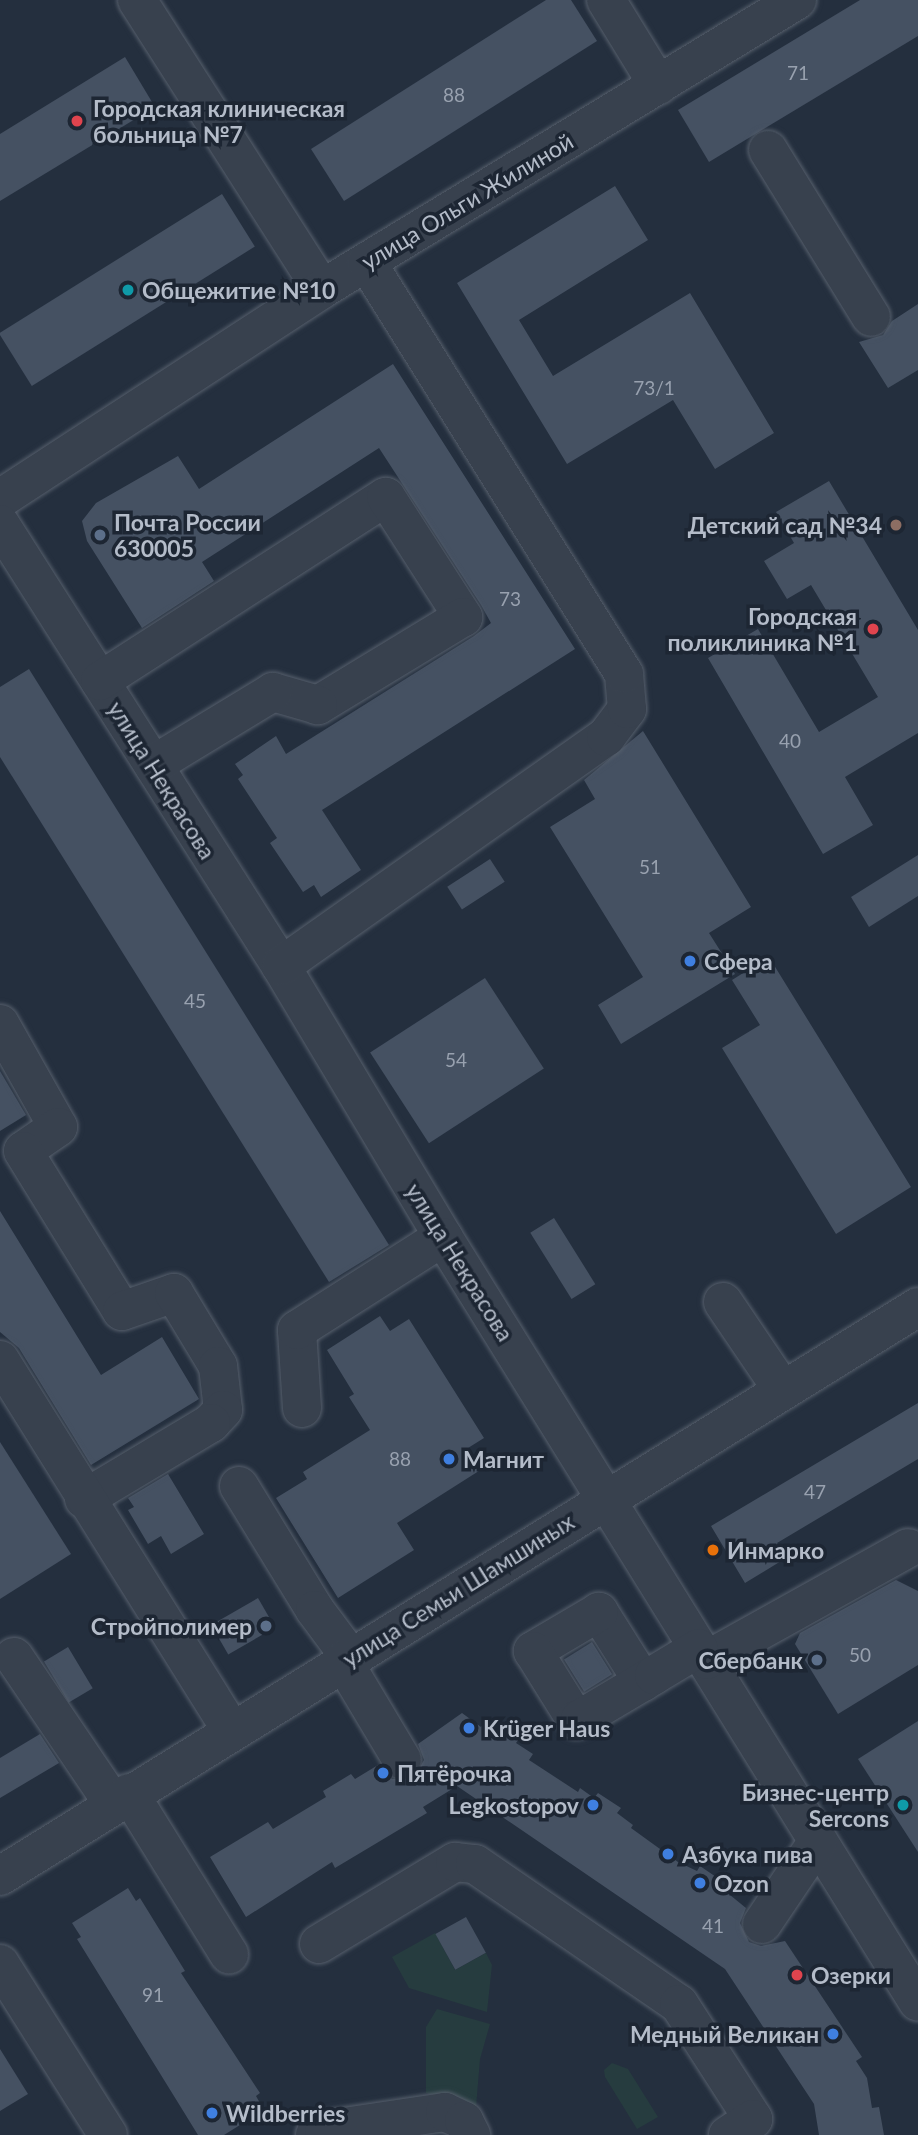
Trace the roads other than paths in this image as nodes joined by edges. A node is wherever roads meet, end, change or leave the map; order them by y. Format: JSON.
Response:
{"nodes":[{"id":1,"x":137,"y":0,"type":"edge"},
{"id":2,"x":606,"y":0,"type":"edge"},
{"id":3,"x":797,"y":0,"type":"edge"},
{"id":4,"x":658,"y":85,"type":"junction"},
{"id":5,"x":768,"y":150,"type":"dead end"},
{"id":6,"x":367,"y":262,"type":"junction"},
{"id":7,"x":323,"y":289,"type":"junction"},
{"id":8,"x":871,"y":317,"type":"dead end"},
{"id":9,"x":0,"y":499,"type":"edge"},
{"id":10,"x":0,"y":524,"type":"edge"},
{"id":11,"x":100,"y":681,"type":"junction"},
{"id":12,"x":153,"y":765,"type":"junction"},
{"id":13,"x":281,"y":966,"type":"junction"},
{"id":14,"x":0,"y":1024,"type":"edge"},
{"id":15,"x":443,"y":1237,"type":"junction"},
{"id":16,"x":723,"y":1302,"type":"dead end"},
{"id":17,"x":918,"y":1307,"type":"edge"},
{"id":18,"x":0,"y":1360,"type":"edge"},
{"id":19,"x":782,"y":1389,"type":"junction"},
{"id":20,"x":302,"y":1408,"type":"dead end"},
{"id":21,"x":239,"y":1486,"type":"dead end"},
{"id":22,"x":608,"y":1498,"type":"junction"},
{"id":23,"x":84,"y":1499,"type":"junction"},
{"id":24,"x":908,"y":1548,"type":"dead end"},
{"id":25,"x":703,"y":1654,"type":"junction"},
{"id":26,"x":14,"y":1657,"type":"dead end"},
{"id":27,"x":346,"y":1659,"type":"junction"},
{"id":28,"x":643,"y":1682,"type":"dead end"},
{"id":29,"x":231,"y":1730,"type":"junction"},
{"id":30,"x":402,"y":1760,"type":"dead end"},
{"id":31,"x":121,"y":1798,"type":"junction"},
{"id":32,"x":818,"y":1841,"type":"junction"},
{"id":33,"x":0,"y":1876,"type":"edge"},
{"id":34,"x":762,"y":1924,"type":"dead end"},
{"id":35,"x":319,"y":1944,"type":"dead end"},
{"id":36,"x":229,"y":1954,"type":"dead end"},
{"id":37,"x":0,"y":1964,"type":"edge"},
{"id":38,"x":918,"y":2002,"type":"edge"},
{"id":39,"x":748,"y":2130,"type":"edge"},
{"id":40,"x":108,"y":2135,"type":"edge"},
{"id":41,"x":315,"y":2135,"type":"edge"},
{"id":42,"x":471,"y":2135,"type":"edge"}],
"edges":[{"from":1,"to":7,"type":"street"},
{"from":2,"to":4,"type":"street"},
{"from":3,"to":4,"type":"street","name":"улица Ольги Жилиной"},
{"from":4,"to":6,"type":"street","name":"улица Ольги Жилиной"},
{"from":5,"to":8,"type":"street"},
{"from":6,"to":7,"type":"street","name":"улица Ольги Жилиной"},
{"from":6,"to":13,"type":"street"},
{"from":7,"to":9,"type":"street","name":"улица Ольги Жилиной"},
{"from":10,"to":11,"type":"street","name":"улица Некрасова"},
{"from":11,"to":12,"type":"street","name":"улица Некрасова"},
{"from":11,"to":12,"type":"street"},
{"from":12,"to":13,"type":"street","name":"улица Некрасова"},
{"from":13,"to":15,"type":"street","name":"улица Некрасова"},
{"from":14,"to":23,"type":"street"},
{"from":15,"to":20,"type":"street"},
{"from":15,"to":22,"type":"street","name":"улица Некрасова"},
{"from":16,"to":19,"type":"street"},
{"from":17,"to":19,"type":"street","name":"улица Семьи Шамшиных"},
{"from":18,"to":23,"type":"street"},
{"from":19,"to":22,"type":"street","name":"улица Семьи Шамшиных"},
{"from":21,"to":27,"type":"street"},
{"from":22,"to":25,"type":"street","name":"улица Некрасова"},
{"from":22,"to":27,"type":"street","name":"улица Семьи Шамшиных"},
{"from":23,"to":29,"type":"street"},
{"from":24,"to":25,"type":"street"},
{"from":25,"to":28,"type":"street"},
{"from":25,"to":32,"type":"street","name":"улица Некрасова"},
{"from":26,"to":31,"type":"street"},
{"from":27,"to":29,"type":"street","name":"улица Семьи Шамшиных"},
{"from":27,"to":30,"type":"street"},
{"from":29,"to":31,"type":"street","name":"улица Семьи Шамшиных"},
{"from":31,"to":33,"type":"street","name":"улица Семьи Шамшиных"},
{"from":31,"to":36,"type":"street"},
{"from":32,"to":34,"type":"street"},
{"from":32,"to":38,"type":"street","name":"улица Некрасова"},
{"from":35,"to":39,"type":"street"},
{"from":37,"to":40,"type":"street"},
{"from":41,"to":42,"type":"street"}]}
